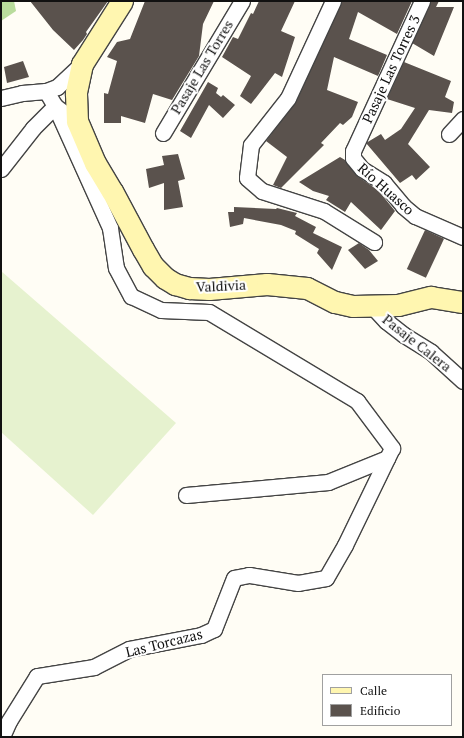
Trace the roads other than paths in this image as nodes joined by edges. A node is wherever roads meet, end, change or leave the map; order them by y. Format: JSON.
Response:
{"nodes":[{"id":1,"x":122,"y":1,"type":"edge"},
{"id":2,"x":242,"y":1,"type":"edge"},
{"id":3,"x":333,"y":1,"type":"edge"},
{"id":4,"x":422,"y":1,"type":"edge"},
{"id":5,"x":82,"y":64,"type":"junction"},
{"id":6,"x":46,"y":91,"type":"junction"},
{"id":7,"x":1,"y":98,"type":"edge"},
{"id":8,"x":55,"y":106,"type":"junction"},
{"id":9,"x":463,"y":119,"type":"edge"},
{"id":10,"x":78,"y":121,"type":"junction"},
{"id":11,"x":162,"y":133,"type":"dead end"},
{"id":12,"x":449,"y":134,"type":"dead end"},
{"id":13,"x":360,"y":137,"type":"joint"},
{"id":14,"x":1,"y":169,"type":"edge"},
{"id":15,"x":463,"y":237,"type":"edge"},
{"id":16,"x":374,"y":242,"type":"dead end"},
{"id":17,"x":463,"y":302,"type":"edge"},
{"id":18,"x":371,"y":305,"type":"junction"},
{"id":19,"x":463,"y":381,"type":"edge"},
{"id":20,"x":389,"y":453,"type":"junction"},
{"id":21,"x":186,"y":495,"type":"dead end"},
{"id":22,"x":2,"y":737,"type":"edge"}],
"edges":[{"from":1,"to":5,"type":"street"},
{"from":2,"to":11,"type":"street","name":"Pasaje Las Torres"},
{"from":3,"to":16,"type":"street"},
{"from":4,"to":13,"type":"street","name":"Pasaje Las Torres 3"},
{"from":5,"to":6,"type":"street"},
{"from":5,"to":10,"type":"street","name":"Valdivia"},
{"from":6,"to":7,"type":"street"},
{"from":6,"to":8,"type":"street"},
{"from":8,"to":10,"type":"street"},
{"from":8,"to":14,"type":"street"},
{"from":8,"to":20,"type":"street"},
{"from":9,"to":12,"type":"street"},
{"from":10,"to":18,"type":"street","name":"Valdivia"},
{"from":13,"to":15,"type":"street","name":"Río Huasco"},
{"from":17,"to":18,"type":"street","name":"Valdivia"},
{"from":18,"to":19,"type":"street","name":"Pasaje Calera"},
{"from":20,"to":21,"type":"street"},
{"from":20,"to":22,"type":"street","name":"Las Torcazas"}]}
